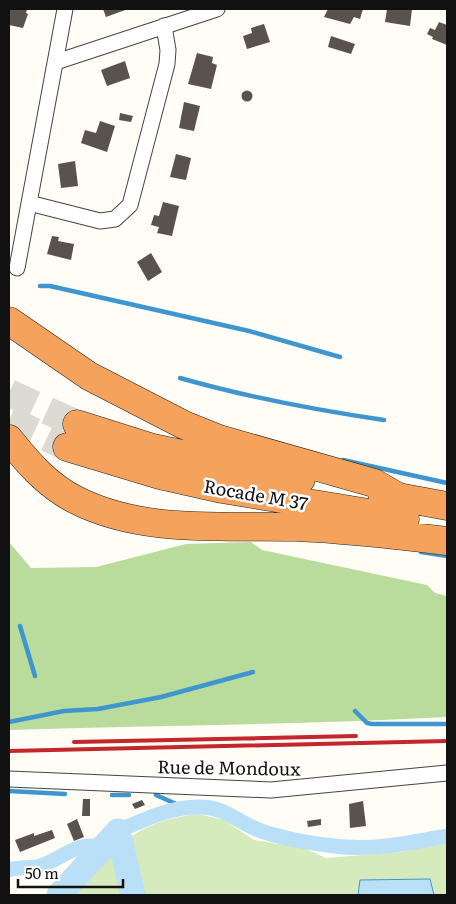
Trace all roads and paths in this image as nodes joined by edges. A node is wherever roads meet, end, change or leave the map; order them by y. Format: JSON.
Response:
{"nodes":[{"id":1,"x":65,"y":9,"type":"edge"},
{"id":2,"x":217,"y":9,"type":"edge"},
{"id":3,"x":164,"y":26,"type":"junction"},
{"id":4,"x":56,"y":62,"type":"junction"},
{"id":5,"x":29,"y":203,"type":"junction"},
{"id":6,"x":17,"y":268,"type":"dead end"},
{"id":7,"x":9,"y":321,"type":"edge"},
{"id":8,"x":9,"y":439,"type":"edge"},
{"id":9,"x":400,"y":498,"type":"junction"},
{"id":10,"x":447,"y":506,"type":"edge"},
{"id":11,"x":447,"y":528,"type":"edge"},
{"id":12,"x":447,"y":541,"type":"edge"},
{"id":13,"x":447,"y":773,"type":"edge"},
{"id":14,"x":9,"y":779,"type":"edge"}],
"edges":[{"from":1,"to":4,"type":"street"},
{"from":2,"to":3,"type":"street"},
{"from":3,"to":4,"type":"street"},
{"from":3,"to":5,"type":"street"},
{"from":4,"to":5,"type":"street"},
{"from":5,"to":6,"type":"street"},
{"from":7,"to":9,"type":"highway"},
{"from":8,"to":12,"type":"highway"},
{"from":9,"to":10,"type":"highway","name":"Rocade M 37"},
{"from":9,"to":11,"type":"highway","name":"Rocade M 37"},
{"from":13,"to":14,"type":"street","name":"Rue de Mondoux"}]}
